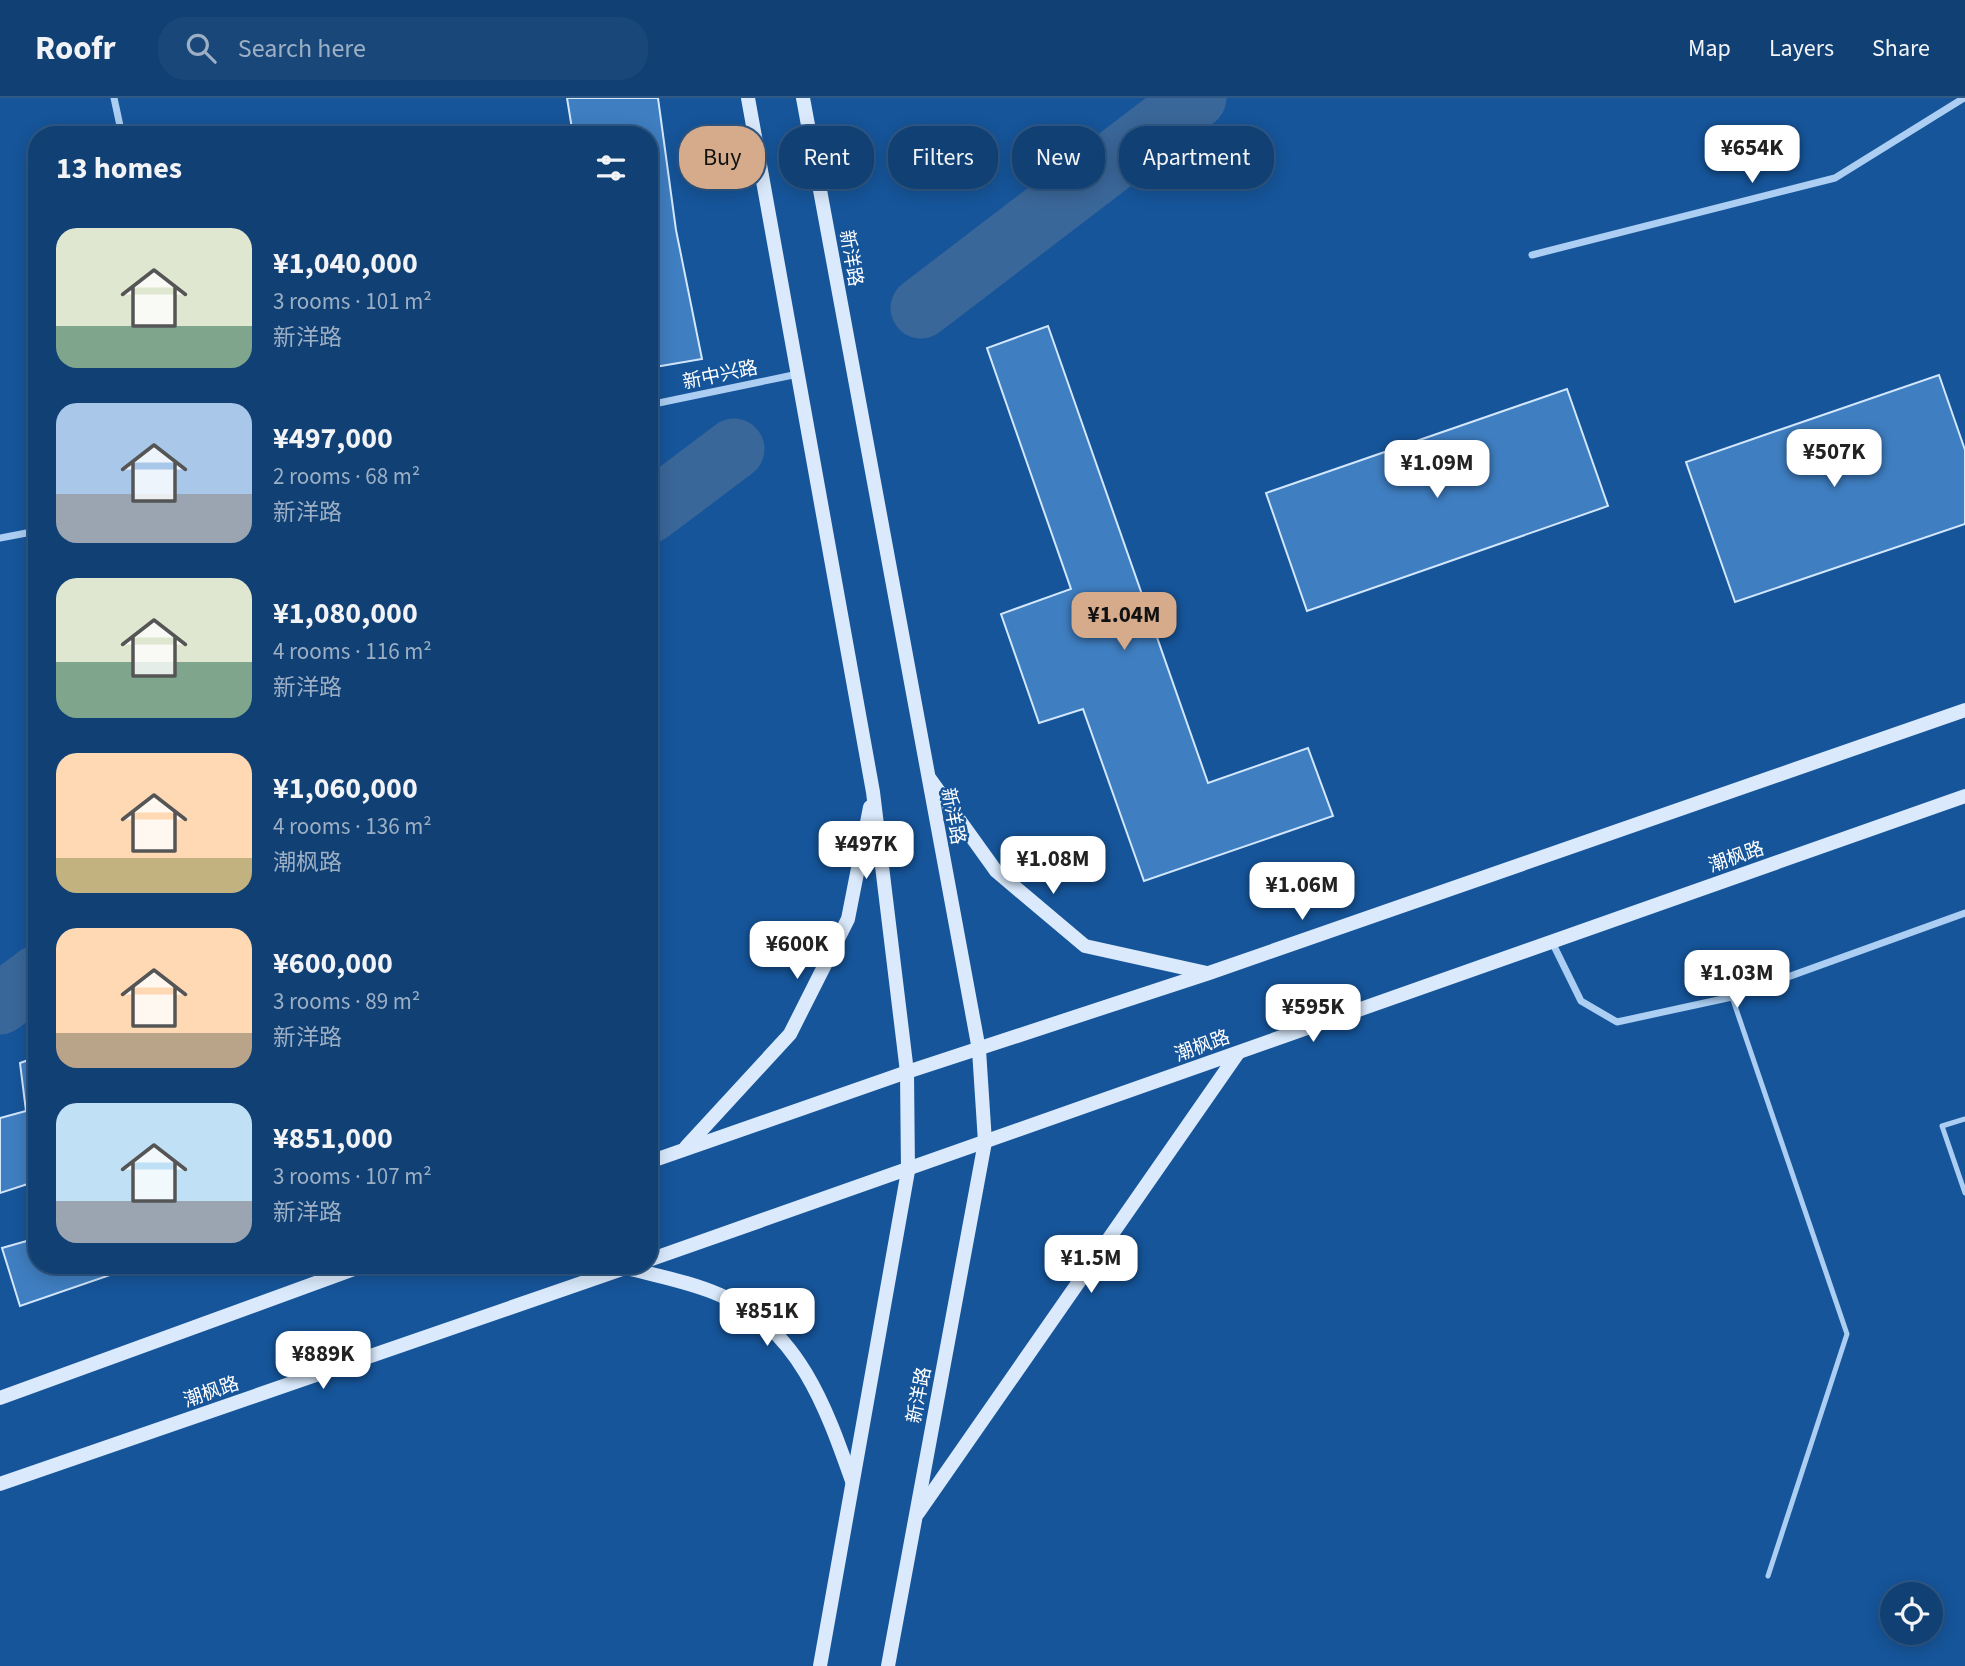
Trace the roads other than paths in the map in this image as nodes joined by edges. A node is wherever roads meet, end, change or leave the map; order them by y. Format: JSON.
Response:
{"nodes":[{"id":1,"x":114,"y":98,"type":"edge"},
{"id":2,"x":748,"y":98,"type":"edge"},
{"id":3,"x":803,"y":98,"type":"edge"},
{"id":4,"x":1964,"y":98,"type":"edge"},
{"id":5,"x":119,"y":126,"type":"edge"},
{"id":6,"x":1532,"y":255,"type":"dead end"},
{"id":7,"x":798,"y":374,"type":"junction"},
{"id":8,"x":658,"y":403,"type":"edge"},
{"id":9,"x":28,"y":533,"type":"edge"},
{"id":10,"x":0,"y":538,"type":"edge"},
{"id":11,"x":1965,"y":710,"type":"edge"},
{"id":12,"x":926,"y":774,"type":"junction"},
{"id":13,"x":873,"y":792,"type":"junction"},
{"id":14,"x":1965,"y":796,"type":"edge"},
{"id":15,"x":1965,"y":913,"type":"edge"},
{"id":16,"x":1551,"y":942,"type":"junction"},
{"id":17,"x":1209,"y":973,"type":"junction"},
{"id":18,"x":1732,"y":997,"type":"junction"},
{"id":19,"x":979,"y":1049,"type":"junction"},
{"id":20,"x":1238,"y":1052,"type":"junction"},
{"id":21,"x":907,"y":1072,"type":"junction"},
{"id":22,"x":1965,"y":1119,"type":"edge"},
{"id":23,"x":985,"y":1142,"type":"junction"},
{"id":24,"x":684,"y":1150,"type":"junction"},
{"id":25,"x":658,"y":1159,"type":"edge"},
{"id":26,"x":908,"y":1171,"type":"junction"},
{"id":27,"x":1965,"y":1193,"type":"edge"},
{"id":28,"x":658,"y":1257,"type":"edge"},
{"id":29,"x":340,"y":1274,"type":"edge"},
{"id":30,"x":607,"y":1274,"type":"edge"},
{"id":31,"x":656,"y":1274,"type":"edge"},
{"id":32,"x":0,"y":1398,"type":"edge"},
{"id":33,"x":0,"y":1484,"type":"edge"},
{"id":34,"x":854,"y":1485,"type":"junction"},
{"id":35,"x":915,"y":1517,"type":"junction"},
{"id":36,"x":1768,"y":1576,"type":"dead end"},
{"id":37,"x":820,"y":1666,"type":"edge"},
{"id":38,"x":888,"y":1666,"type":"edge"}],
"edges":[{"from":1,"to":5,"type":"street"},
{"from":2,"to":7,"type":"main road"},
{"from":3,"to":12,"type":"main road","name":"新洋路"},
{"from":4,"to":6,"type":"street"},
{"from":7,"to":8,"type":"street","name":"新中兴路"},
{"from":7,"to":13,"type":"main road"},
{"from":9,"to":10,"type":"street"},
{"from":11,"to":17,"type":"main road"},
{"from":12,"to":17,"type":"main road"},
{"from":12,"to":19,"type":"main road","name":"新洋路"},
{"from":13,"to":21,"type":"main road"},
{"from":13,"to":24,"type":"main road"},
{"from":14,"to":16,"type":"main road","name":"潮枫路"},
{"from":15,"to":18,"type":"street"},
{"from":16,"to":18,"type":"street"},
{"from":16,"to":20,"type":"main road","name":"潮枫路"},
{"from":17,"to":19,"type":"main road"},
{"from":18,"to":36,"type":"lane"},
{"from":19,"to":21,"type":"main road"},
{"from":19,"to":23,"type":"main road","name":"新洋路"},
{"from":20,"to":23,"type":"main road","name":"潮枫路"},
{"from":20,"to":35,"type":"main road"},
{"from":21,"to":24,"type":"main road"},
{"from":21,"to":26,"type":"main road"},
{"from":22,"to":27,"type":"lane"},
{"from":23,"to":26,"type":"main road","name":"潮枫路"},
{"from":23,"to":35,"type":"main road","name":"新洋路"},
{"from":24,"to":25,"type":"main road"},
{"from":26,"to":28,"type":"main road","name":"潮枫路"},
{"from":26,"to":34,"type":"main road"},
{"from":29,"to":32,"type":"main road"},
{"from":30,"to":33,"type":"main road","name":"潮枫路"},
{"from":31,"to":34,"type":"main road"},
{"from":34,"to":37,"type":"main road"},
{"from":35,"to":38,"type":"main road","name":"新洋路"}]}
